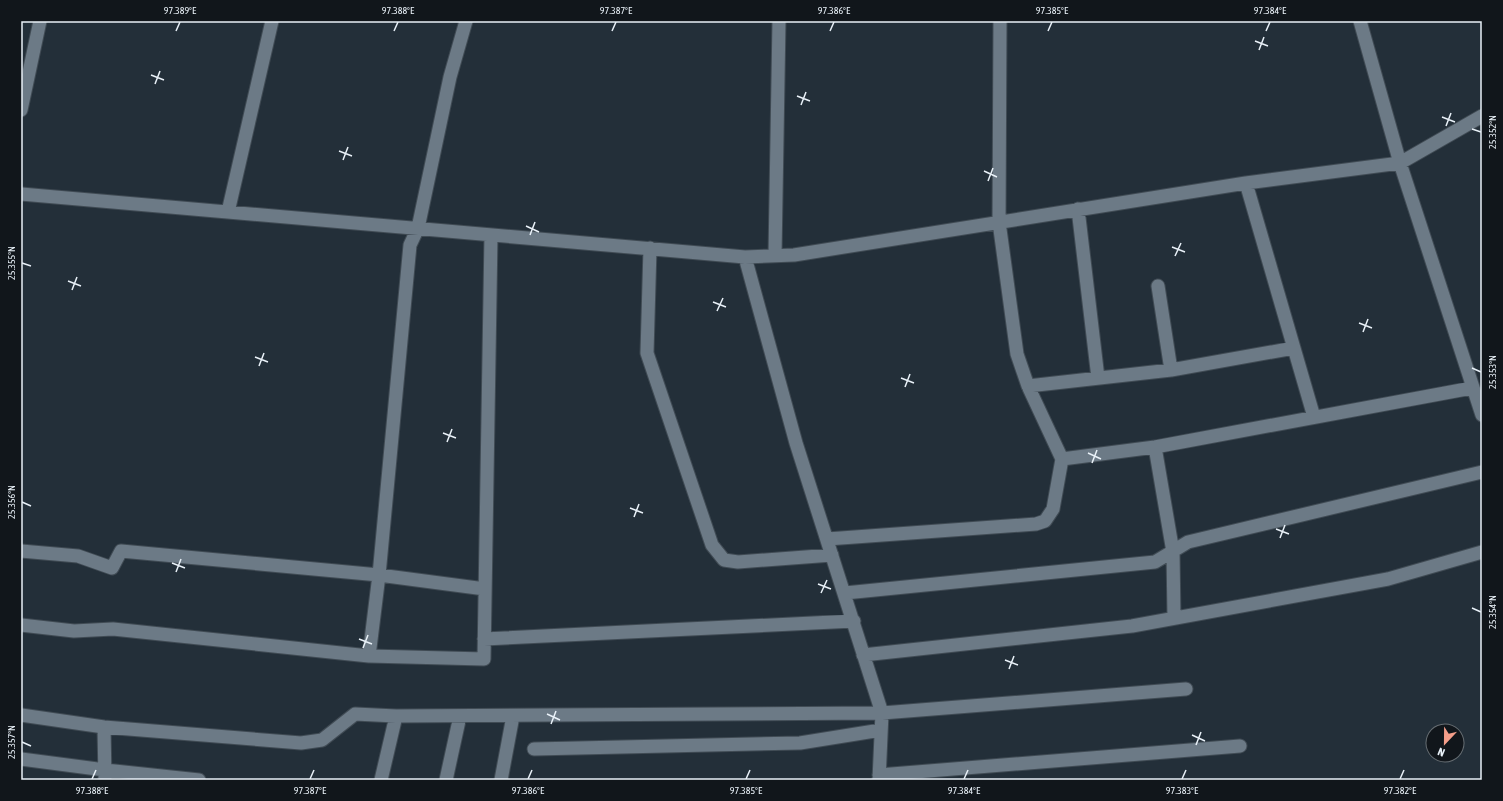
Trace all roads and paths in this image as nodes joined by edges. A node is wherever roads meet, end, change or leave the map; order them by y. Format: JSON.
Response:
{"nodes":[{"id":1,"x":40,"y":21,"type":"edge"},
{"id":2,"x":272,"y":21,"type":"edge"},
{"id":3,"x":466,"y":21,"type":"edge"},
{"id":4,"x":779,"y":21,"type":"edge"},
{"id":5,"x":1000,"y":21,"type":"edge"},
{"id":6,"x":1360,"y":21,"type":"edge"},
{"id":7,"x":21,"y":110,"type":"edge"},
{"id":8,"x":1482,"y":116,"type":"edge"},
{"id":9,"x":1400,"y":163,"type":"junction"},
{"id":10,"x":1246,"y":183,"type":"junction"},
{"id":11,"x":21,"y":194,"type":"edge"},
{"id":12,"x":1078,"y":210,"type":"junction"},
{"id":13,"x":228,"y":212,"type":"junction"},
{"id":14,"x":999,"y":222,"type":"junction"},
{"id":15,"x":418,"y":228,"type":"junction"},
{"id":16,"x":491,"y":235,"type":"junction"},
{"id":17,"x":650,"y":248,"type":"junction"},
{"id":18,"x":775,"y":255,"type":"junction"},
{"id":19,"x":745,"y":256,"type":"junction"},
{"id":20,"x":1158,"y":286,"type":"dead end"},
{"id":21,"x":1294,"y":348,"type":"junction"},
{"id":22,"x":1171,"y":370,"type":"junction"},
{"id":23,"x":1098,"y":378,"type":"junction"},
{"id":24,"x":1028,"y":386,"type":"junction"},
{"id":25,"x":1472,"y":388,"type":"junction"},
{"id":26,"x":1482,"y":415,"type":"edge"},
{"id":27,"x":1314,"y":417,"type":"junction"},
{"id":28,"x":1155,"y":447,"type":"junction"},
{"id":29,"x":1062,"y":459,"type":"junction"},
{"id":30,"x":1482,"y":472,"type":"edge"},
{"id":31,"x":827,"y":539,"type":"junction"},
{"id":32,"x":21,"y":551,"type":"edge"},
{"id":33,"x":1172,"y":552,"type":"junction"},
{"id":34,"x":1482,"y":552,"type":"edge"},
{"id":35,"x":832,"y":555,"type":"junction"},
{"id":36,"x":379,"y":575,"type":"junction"},
{"id":37,"x":485,"y":589,"type":"junction"},
{"id":38,"x":845,"y":593,"type":"junction"},
{"id":39,"x":1174,"y":618,"type":"junction"},
{"id":40,"x":854,"y":621,"type":"junction"},
{"id":41,"x":21,"y":625,"type":"edge"},
{"id":42,"x":484,"y":639,"type":"junction"},
{"id":43,"x":864,"y":655,"type":"junction"},
{"id":44,"x":369,"y":656,"type":"junction"},
{"id":45,"x":1186,"y":689,"type":"dead end"},
{"id":46,"x":882,"y":713,"type":"junction"},
{"id":47,"x":21,"y":715,"type":"edge"},
{"id":48,"x":396,"y":716,"type":"junction"},
{"id":49,"x":460,"y":716,"type":"junction"},
{"id":50,"x":513,"y":716,"type":"junction"},
{"id":51,"x":104,"y":727,"type":"junction"},
{"id":52,"x":881,"y":730,"type":"junction"},
{"id":53,"x":1240,"y":746,"type":"dead end"},
{"id":54,"x":534,"y":749,"type":"dead end"},
{"id":55,"x":21,"y":760,"type":"edge"},
{"id":56,"x":105,"y":775,"type":"edge"},
{"id":57,"x":879,"y":778,"type":"edge"},
{"id":58,"x":199,"y":780,"type":"edge"},
{"id":59,"x":381,"y":780,"type":"edge"},
{"id":60,"x":446,"y":780,"type":"edge"},
{"id":61,"x":501,"y":780,"type":"edge"}],
"edges":[{"from":1,"to":7,"type":"street"},
{"from":2,"to":13,"type":"street"},
{"from":3,"to":15,"type":"street"},
{"from":4,"to":18,"type":"street"},
{"from":5,"to":14,"type":"street"},
{"from":6,"to":9,"type":"street"},
{"from":8,"to":9,"type":"street"},
{"from":9,"to":10,"type":"street"},
{"from":9,"to":25,"type":"street"},
{"from":10,"to":12,"type":"street"},
{"from":10,"to":21,"type":"street"},
{"from":11,"to":13,"type":"street"},
{"from":12,"to":14,"type":"street"},
{"from":12,"to":23,"type":"street"},
{"from":13,"to":15,"type":"street"},
{"from":14,"to":18,"type":"street"},
{"from":14,"to":24,"type":"street"},
{"from":15,"to":16,"type":"street"},
{"from":15,"to":36,"type":"street"},
{"from":16,"to":17,"type":"street"},
{"from":16,"to":37,"type":"street"},
{"from":17,"to":19,"type":"street"},
{"from":17,"to":35,"type":"street"},
{"from":18,"to":19,"type":"street"},
{"from":19,"to":31,"type":"street"},
{"from":20,"to":22,"type":"street"},
{"from":21,"to":22,"type":"street"},
{"from":21,"to":27,"type":"street"},
{"from":22,"to":23,"type":"street"},
{"from":23,"to":24,"type":"street"},
{"from":24,"to":29,"type":"street"},
{"from":25,"to":26,"type":"street"},
{"from":25,"to":27,"type":"street"},
{"from":27,"to":28,"type":"street"},
{"from":28,"to":29,"type":"street"},
{"from":28,"to":33,"type":"street"},
{"from":29,"to":31,"type":"street"},
{"from":30,"to":33,"type":"street"},
{"from":31,"to":35,"type":"street"},
{"from":32,"to":36,"type":"street"},
{"from":33,"to":38,"type":"street"},
{"from":33,"to":39,"type":"street"},
{"from":34,"to":39,"type":"street"},
{"from":35,"to":38,"type":"street"},
{"from":36,"to":37,"type":"street"},
{"from":36,"to":44,"type":"street"},
{"from":37,"to":42,"type":"street"},
{"from":38,"to":40,"type":"street"},
{"from":39,"to":43,"type":"street"},
{"from":40,"to":42,"type":"street"},
{"from":40,"to":43,"type":"street"},
{"from":41,"to":44,"type":"street"},
{"from":42,"to":44,"type":"street"},
{"from":43,"to":46,"type":"street"},
{"from":45,"to":46,"type":"street"},
{"from":46,"to":50,"type":"street"},
{"from":46,"to":52,"type":"street"},
{"from":47,"to":51,"type":"street"},
{"from":48,"to":49,"type":"street"},
{"from":48,"to":51,"type":"street"},
{"from":48,"to":59,"type":"street"},
{"from":49,"to":50,"type":"street"},
{"from":49,"to":60,"type":"street"},
{"from":50,"to":61,"type":"street"},
{"from":51,"to":56,"type":"street"},
{"from":52,"to":54,"type":"street"},
{"from":52,"to":57,"type":"street"},
{"from":53,"to":57,"type":"street"},
{"from":55,"to":56,"type":"street"},
{"from":56,"to":58,"type":"street"}]}
